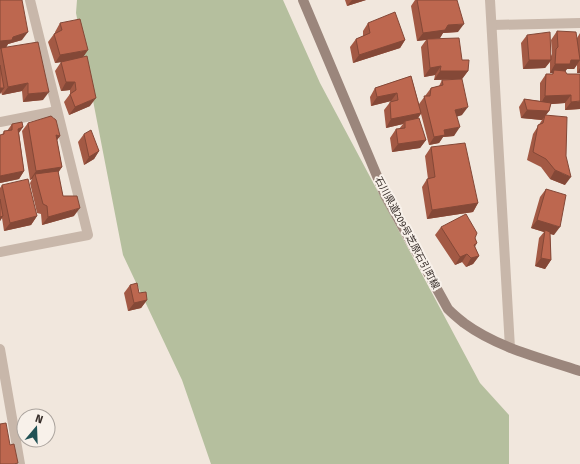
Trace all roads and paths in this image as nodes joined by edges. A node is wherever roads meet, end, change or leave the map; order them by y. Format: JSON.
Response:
{"nodes":[{"id":1,"x":30,"y":0,"type":"edge"},
{"id":2,"x":303,"y":0,"type":"edge"},
{"id":3,"x":490,"y":0,"type":"edge"},
{"id":4,"x":580,"y":23,"type":"edge"},
{"id":5,"x":492,"y":25,"type":"junction"},
{"id":6,"x":57,"y":111,"type":"junction"},
{"id":7,"x":0,"y":122,"type":"edge"},
{"id":8,"x":0,"y":252,"type":"edge"},
{"id":9,"x":510,"y":348,"type":"junction"},
{"id":10,"x":0,"y":349,"type":"edge"},
{"id":11,"x":580,"y":371,"type":"edge"},
{"id":12,"x":20,"y":464,"type":"edge"}],
"edges":[{"from":1,"to":6,"type":"street"},
{"from":2,"to":9,"type":"main road","name":"石川県道209号芝原石引町線"},
{"from":3,"to":5,"type":"street"},
{"from":4,"to":5,"type":"street"},
{"from":5,"to":9,"type":"street"},
{"from":6,"to":7,"type":"street"},
{"from":6,"to":8,"type":"street"},
{"from":9,"to":11,"type":"main road","name":"石川県道209号芝原石引町線"},
{"from":10,"to":12,"type":"street"}]}
